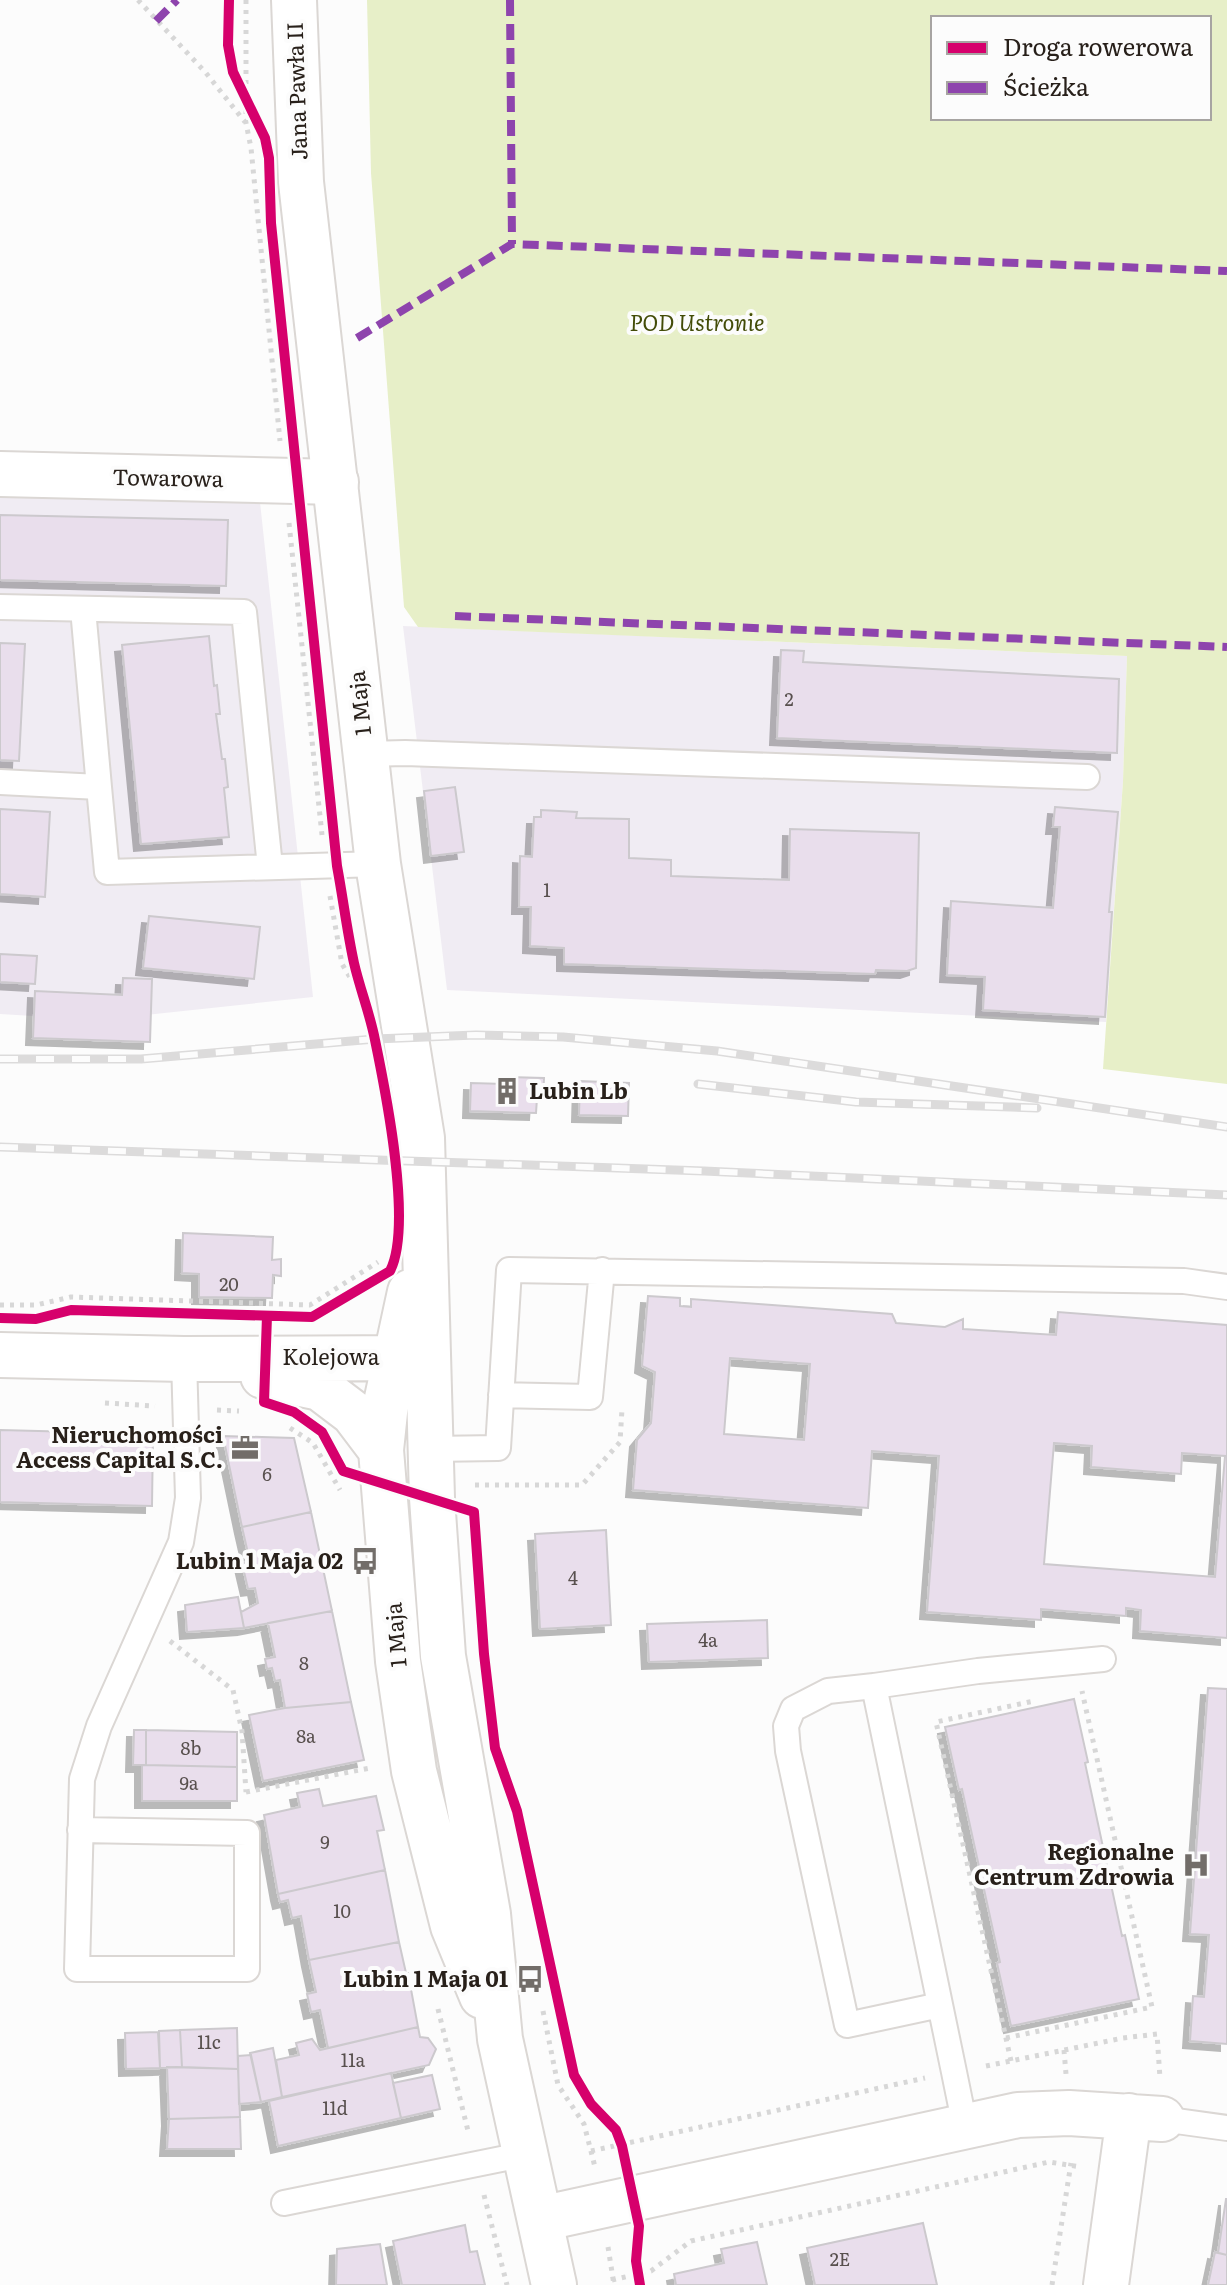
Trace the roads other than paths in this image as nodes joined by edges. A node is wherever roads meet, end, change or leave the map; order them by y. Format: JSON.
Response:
{"nodes":[{"id":1,"x":294,"y":0,"type":"edge"},
{"id":2,"x":301,"y":182,"type":"joint"},
{"id":3,"x":0,"y":474,"type":"edge"},
{"id":4,"x":336,"y":482,"type":"junction"},
{"id":5,"x":0,"y":607,"type":"edge"},
{"id":6,"x":83,"y":609,"type":"junction"},
{"id":7,"x":366,"y":754,"type":"junction"},
{"id":8,"x":1087,"y":777,"type":"dead end"},
{"id":9,"x":0,"y":782,"type":"edge"},
{"id":10,"x":99,"y":787,"type":"junction"},
{"id":11,"x":347,"y":865,"type":"junction"},
{"id":12,"x":270,"y":867,"type":"junction"},
{"id":13,"x":602,"y":1270,"type":"junction"},
{"id":14,"x":1227,"y":1287,"type":"edge"},
{"id":15,"x":0,"y":1355,"type":"edge"},
{"id":16,"x":412,"y":1358,"type":"junction"},
{"id":17,"x":184,"y":1359,"type":"junction"},
{"id":18,"x":501,"y":1395,"type":"junction"},
{"id":19,"x":431,"y":1449,"type":"junction"},
{"id":20,"x":381,"y":1450,"type":"junction"},
{"id":21,"x":1103,"y":1659,"type":"dead end"},
{"id":22,"x":874,"y":1686,"type":"junction"},
{"id":23,"x":80,"y":1830,"type":"junction"},
{"id":24,"x":940,"y":2005,"type":"junction"},
{"id":25,"x":500,"y":2039,"type":"junction"},
{"id":26,"x":1146,"y":2117,"type":"junction"},
{"id":27,"x":965,"y":2126,"type":"junction"},
{"id":28,"x":1227,"y":2128,"type":"edge"},
{"id":29,"x":526,"y":2154,"type":"junction"},
{"id":30,"x":284,"y":2203,"type":"dead end"},
{"id":31,"x":540,"y":2219,"type":"junction"},
{"id":32,"x":554,"y":2285,"type":"edge"},
{"id":33,"x":1106,"y":2285,"type":"edge"}],
"edges":[{"from":1,"to":2,"type":"street","name":"Jana Pawła II"},
{"from":2,"to":4,"type":"street","name":"1 Maja"},
{"from":3,"to":4,"type":"street","name":"Towarowa"},
{"from":4,"to":7,"type":"street","name":"1 Maja"},
{"from":5,"to":6,"type":"lane"},
{"from":6,"to":10,"type":"lane"},
{"from":6,"to":12,"type":"lane"},
{"from":7,"to":8,"type":"lane"},
{"from":7,"to":11,"type":"street","name":"1 Maja"},
{"from":9,"to":10,"type":"lane"},
{"from":10,"to":12,"type":"lane"},
{"from":11,"to":12,"type":"lane"},
{"from":11,"to":16,"type":"street","name":"1 Maja"},
{"from":13,"to":14,"type":"lane"},
{"from":13,"to":18,"type":"lane"},
{"from":13,"to":18,"type":"lane"},
{"from":15,"to":17,"type":"street","name":"Kolejowa"},
{"from":16,"to":17,"type":"street","name":"Kolejowa"},
{"from":16,"to":19,"type":"street","name":"1 Maja"},
{"from":16,"to":20,"type":"street","name":"1 Maja"},
{"from":17,"to":20,"type":"street","name":"Kolejowa"},
{"from":17,"to":23,"type":"lane"},
{"from":18,"to":19,"type":"lane"},
{"from":19,"to":25,"type":"street","name":"1 Maja"},
{"from":20,"to":25,"type":"street","name":"1 Maja"},
{"from":21,"to":22,"type":"lane"},
{"from":22,"to":24,"type":"lane"},
{"from":22,"to":24,"type":"lane"},
{"from":23,"to":23,"type":"lane"},
{"from":24,"to":27,"type":"lane"},
{"from":25,"to":29,"type":"street","name":"1 Maja"},
{"from":26,"to":27,"type":"street"},
{"from":26,"to":28,"type":"lane"},
{"from":26,"to":33,"type":"street"},
{"from":27,"to":31,"type":"street"},
{"from":29,"to":30,"type":"lane"},
{"from":29,"to":31,"type":"street","name":"1 Maja"},
{"from":31,"to":32,"type":"street","name":"1 Maja"}]}
